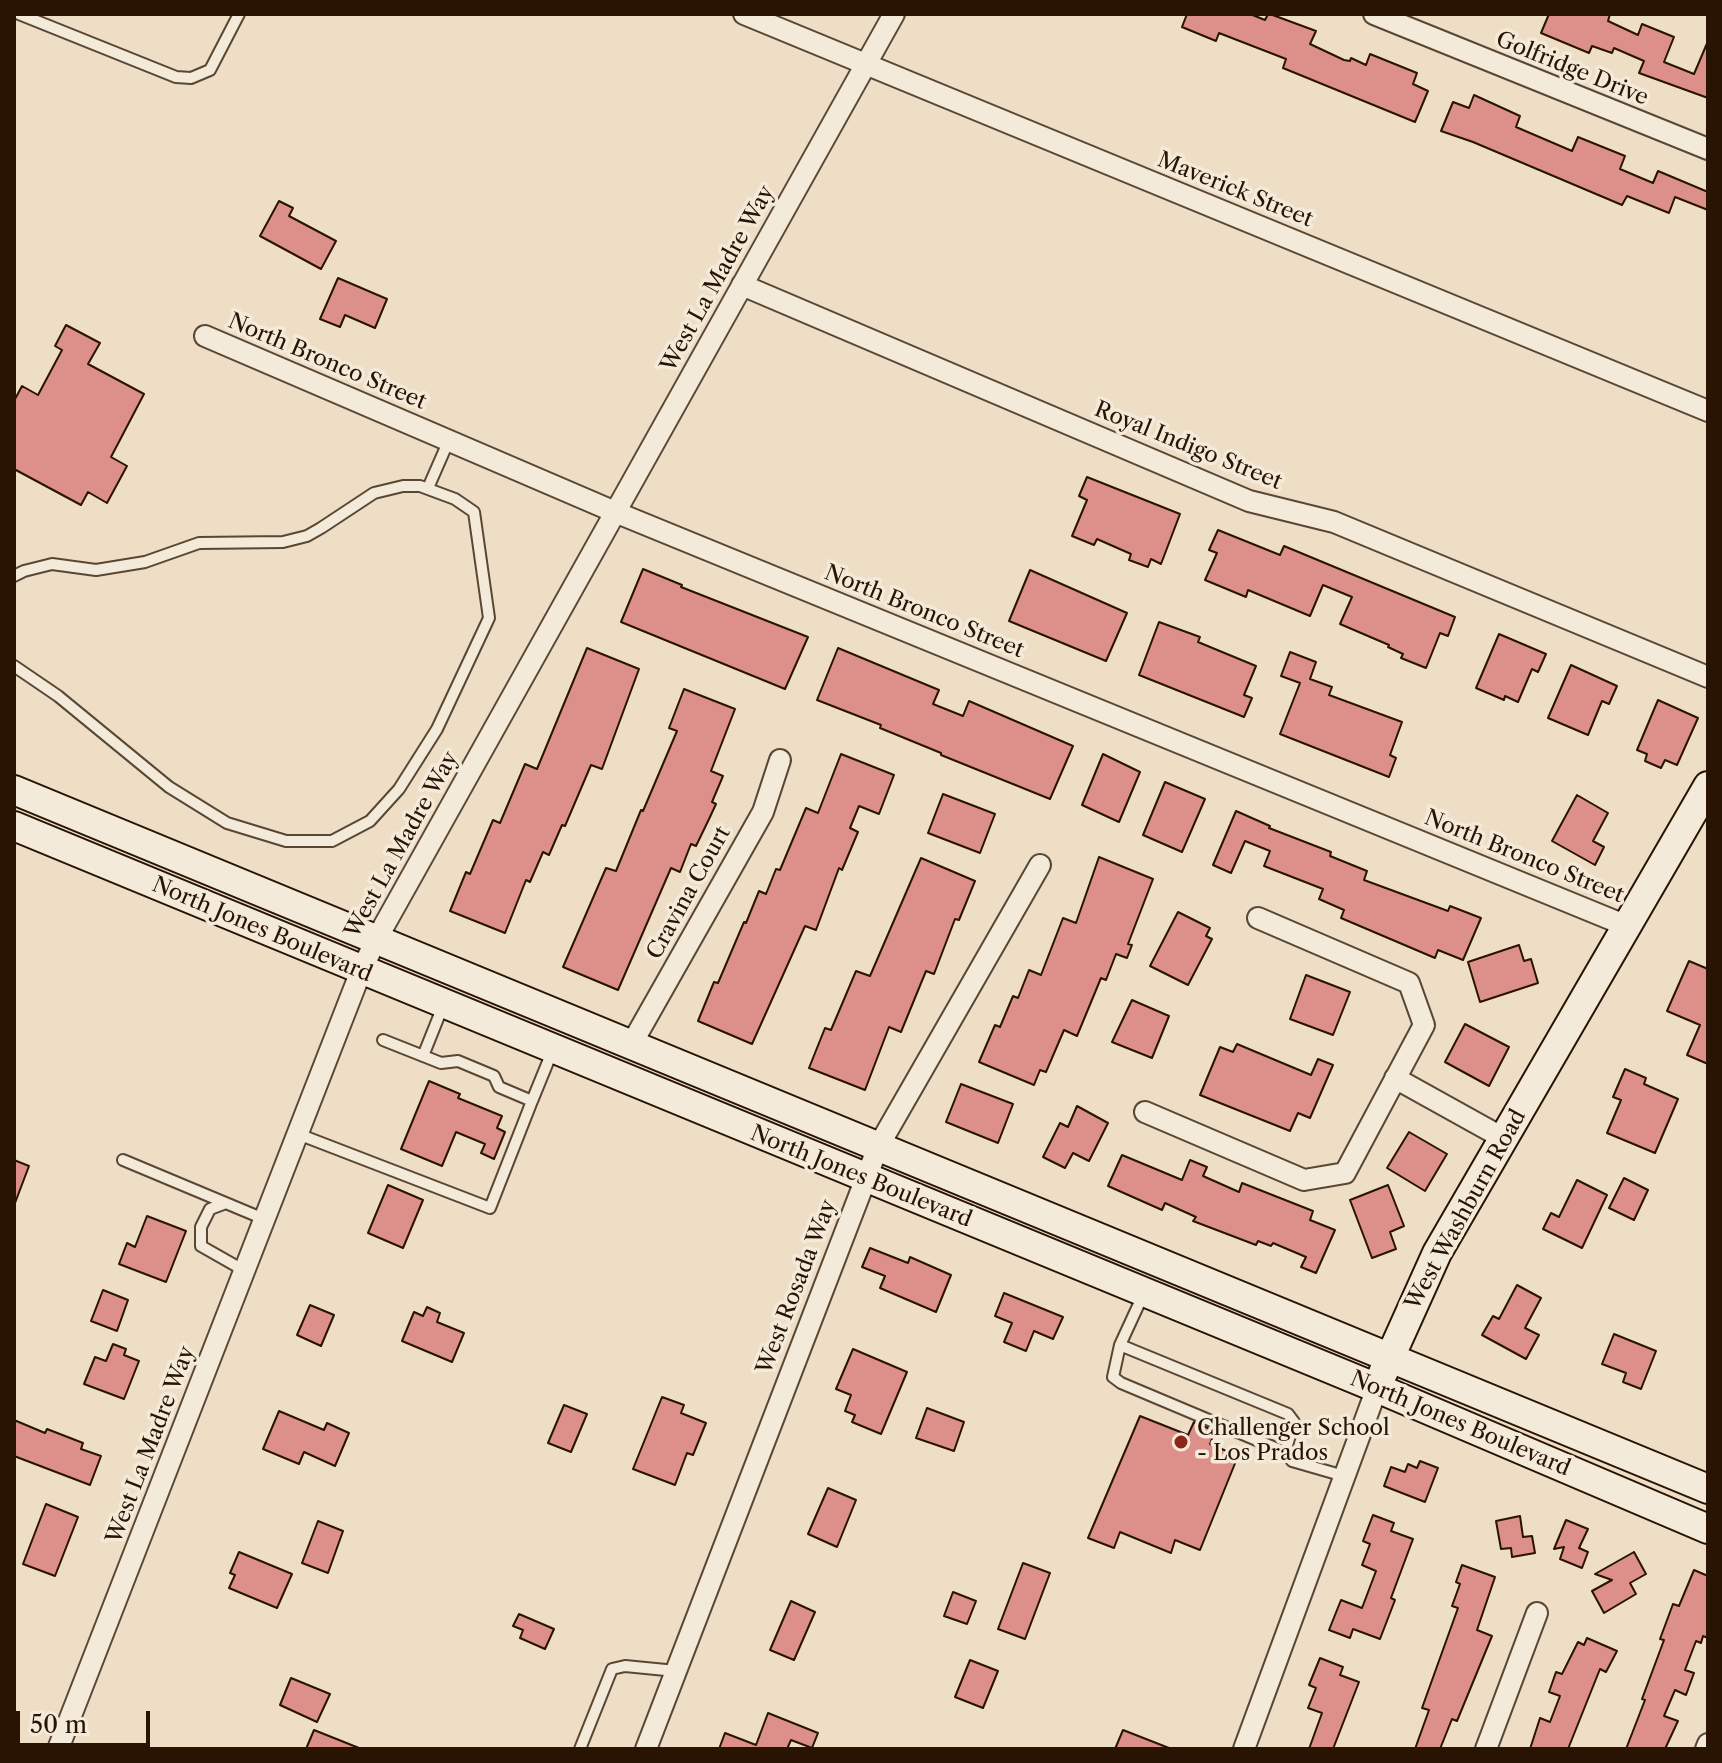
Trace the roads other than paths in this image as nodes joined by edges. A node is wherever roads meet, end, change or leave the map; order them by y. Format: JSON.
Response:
{"nodes":[{"id":1,"x":19,"y":14,"type":"edge"},
{"id":2,"x":239,"y":14,"type":"edge"},
{"id":3,"x":744,"y":14,"type":"edge"},
{"id":4,"x":894,"y":14,"type":"edge"},
{"id":5,"x":1374,"y":14,"type":"edge"},
{"id":6,"x":866,"y":63,"type":"junction"},
{"id":7,"x":1708,"y":149,"type":"edge"},
{"id":8,"x":742,"y":285,"type":"junction"},
{"id":9,"x":205,"y":336,"type":"dead end"},
{"id":10,"x":1708,"y":411,"type":"edge"},
{"id":11,"x":449,"y":440,"type":"junction"},
{"id":12,"x":428,"y":488,"type":"junction"},
{"id":13,"x":615,"y":512,"type":"junction"},
{"id":14,"x":14,"y":576,"type":"edge"},
{"id":15,"x":14,"y":666,"type":"edge"},
{"id":16,"x":1708,"y":677,"type":"edge"},
{"id":17,"x":780,"y":760,"type":"dead end"},
{"id":18,"x":1708,"y":786,"type":"edge"},
{"id":19,"x":14,"y":790,"type":"edge"},
{"id":20,"x":14,"y":826,"type":"edge"},
{"id":21,"x":1040,"y":865,"type":"dead end"},
{"id":22,"x":1258,"y":918,"type":"dead end"},
{"id":23,"x":1627,"y":926,"type":"junction"},
{"id":24,"x":376,"y":940,"type":"junction"},
{"id":25,"x":361,"y":971,"type":"junction"},
{"id":26,"x":444,"y":1005,"type":"junction"},
{"id":27,"x":383,"y":1040,"type":"dead end"},
{"id":28,"x":631,"y":1045,"type":"junction"},
{"id":29,"x":553,"y":1050,"type":"junction"},
{"id":30,"x":423,"y":1056,"type":"junction"},
{"id":31,"x":1395,"y":1078,"type":"junction"},
{"id":32,"x":532,"y":1101,"type":"junction"},
{"id":33,"x":1145,"y":1112,"type":"dead end"},
{"id":34,"x":298,"y":1134,"type":"junction"},
{"id":35,"x":1503,"y":1138,"type":"junction"},
{"id":36,"x":878,"y":1147,"type":"junction"},
{"id":37,"x":123,"y":1160,"type":"dead end"},
{"id":38,"x":864,"y":1178,"type":"junction"},
{"id":39,"x":226,"y":1203,"type":"junction"},
{"id":40,"x":264,"y":1219,"type":"junction"},
{"id":41,"x":245,"y":1271,"type":"junction"},
{"id":42,"x":1144,"y":1293,"type":"junction"},
{"id":43,"x":1120,"y":1345,"type":"junction"},
{"id":44,"x":1388,"y":1357,"type":"junction"},
{"id":45,"x":1377,"y":1388,"type":"junction"},
{"id":46,"x":1285,"y":1452,"type":"junction"},
{"id":47,"x":1344,"y":1476,"type":"junction"},
{"id":48,"x":1708,"y":1489,"type":"edge"},
{"id":49,"x":1708,"y":1529,"type":"edge"},
{"id":50,"x":1537,"y":1613,"type":"dead end"},
{"id":51,"x":676,"y":1671,"type":"junction"},
{"id":52,"x":58,"y":1749,"type":"edge"},
{"id":53,"x":580,"y":1749,"type":"edge"},
{"id":54,"x":646,"y":1749,"type":"edge"},
{"id":55,"x":1244,"y":1749,"type":"edge"},
{"id":56,"x":1486,"y":1749,"type":"edge"}],
"edges":[{"from":1,"to":2,"type":"lane"},
{"from":3,"to":6,"type":"street","name":"Maverick Street"},
{"from":4,"to":6,"type":"street","name":"West La Madre Way"},
{"from":5,"to":7,"type":"street","name":"Golfridge Drive"},
{"from":6,"to":8,"type":"street","name":"West La Madre Way"},
{"from":6,"to":10,"type":"street","name":"Maverick Street"},
{"from":8,"to":13,"type":"street","name":"West La Madre Way"},
{"from":8,"to":16,"type":"street","name":"Royal Indigo Street"},
{"from":9,"to":11,"type":"street","name":"North Bronco Street"},
{"from":11,"to":12,"type":"lane"},
{"from":11,"to":13,"type":"street","name":"North Bronco Street"},
{"from":12,"to":14,"type":"lane"},
{"from":12,"to":15,"type":"lane"},
{"from":13,"to":23,"type":"street","name":"North Bronco Street"},
{"from":13,"to":24,"type":"street","name":"West La Madre Way"},
{"from":17,"to":28,"type":"street","name":"Cravina Court"},
{"from":18,"to":23,"type":"main road","name":"West Washburn Road"},
{"from":19,"to":24,"type":"main road","name":"North Jones Boulevard"},
{"from":20,"to":25,"type":"main road","name":"North Jones Boulevard"},
{"from":21,"to":36,"type":"street","name":"West Rosada Way"},
{"from":22,"to":31,"type":"street"},
{"from":23,"to":35,"type":"main road","name":"West Washburn Road"},
{"from":24,"to":25,"type":"street","name":"West La Madre Way"},
{"from":24,"to":28,"type":"main road","name":"North Jones Boulevard"},
{"from":25,"to":26,"type":"main road","name":"North Jones Boulevard"},
{"from":25,"to":34,"type":"street","name":"West La Madre Way"},
{"from":26,"to":29,"type":"main road","name":"North Jones Boulevard"},
{"from":26,"to":30,"type":"lane"},
{"from":27,"to":30,"type":"lane"},
{"from":28,"to":36,"type":"main road","name":"North Jones Boulevard"},
{"from":29,"to":32,"type":"lane"},
{"from":29,"to":38,"type":"main road","name":"North Jones Boulevard"},
{"from":30,"to":32,"type":"lane"},
{"from":31,"to":33,"type":"street"},
{"from":31,"to":35,"type":"street"},
{"from":32,"to":34,"type":"lane"},
{"from":34,"to":40,"type":"street","name":"West La Madre Way"},
{"from":35,"to":44,"type":"main road","name":"West Washburn Road"},
{"from":36,"to":38,"type":"street","name":"West Rosada Way"},
{"from":36,"to":44,"type":"main road","name":"North Jones Boulevard"},
{"from":37,"to":39,"type":"lane"},
{"from":38,"to":42,"type":"main road","name":"North Jones Boulevard"},
{"from":38,"to":51,"type":"street","name":"West Rosada Way"},
{"from":39,"to":40,"type":"lane"},
{"from":39,"to":41,"type":"lane"},
{"from":40,"to":41,"type":"street","name":"West La Madre Way"},
{"from":41,"to":52,"type":"street","name":"West La Madre Way"},
{"from":42,"to":43,"type":"lane"},
{"from":42,"to":45,"type":"main road","name":"North Jones Boulevard"},
{"from":43,"to":46,"type":"lane"},
{"from":43,"to":46,"type":"lane"},
{"from":44,"to":45,"type":"main road","name":"West Washburn Road"},
{"from":44,"to":48,"type":"main road","name":"North Jones Boulevard"},
{"from":45,"to":47,"type":"street","name":"West Washburn Road"},
{"from":45,"to":49,"type":"main road","name":"North Jones Boulevard"},
{"from":46,"to":47,"type":"lane"},
{"from":47,"to":55,"type":"street","name":"West Washburn Road"},
{"from":50,"to":56,"type":"street"},
{"from":51,"to":53,"type":"lane"},
{"from":51,"to":54,"type":"street","name":"West Rosada Way"}]}
